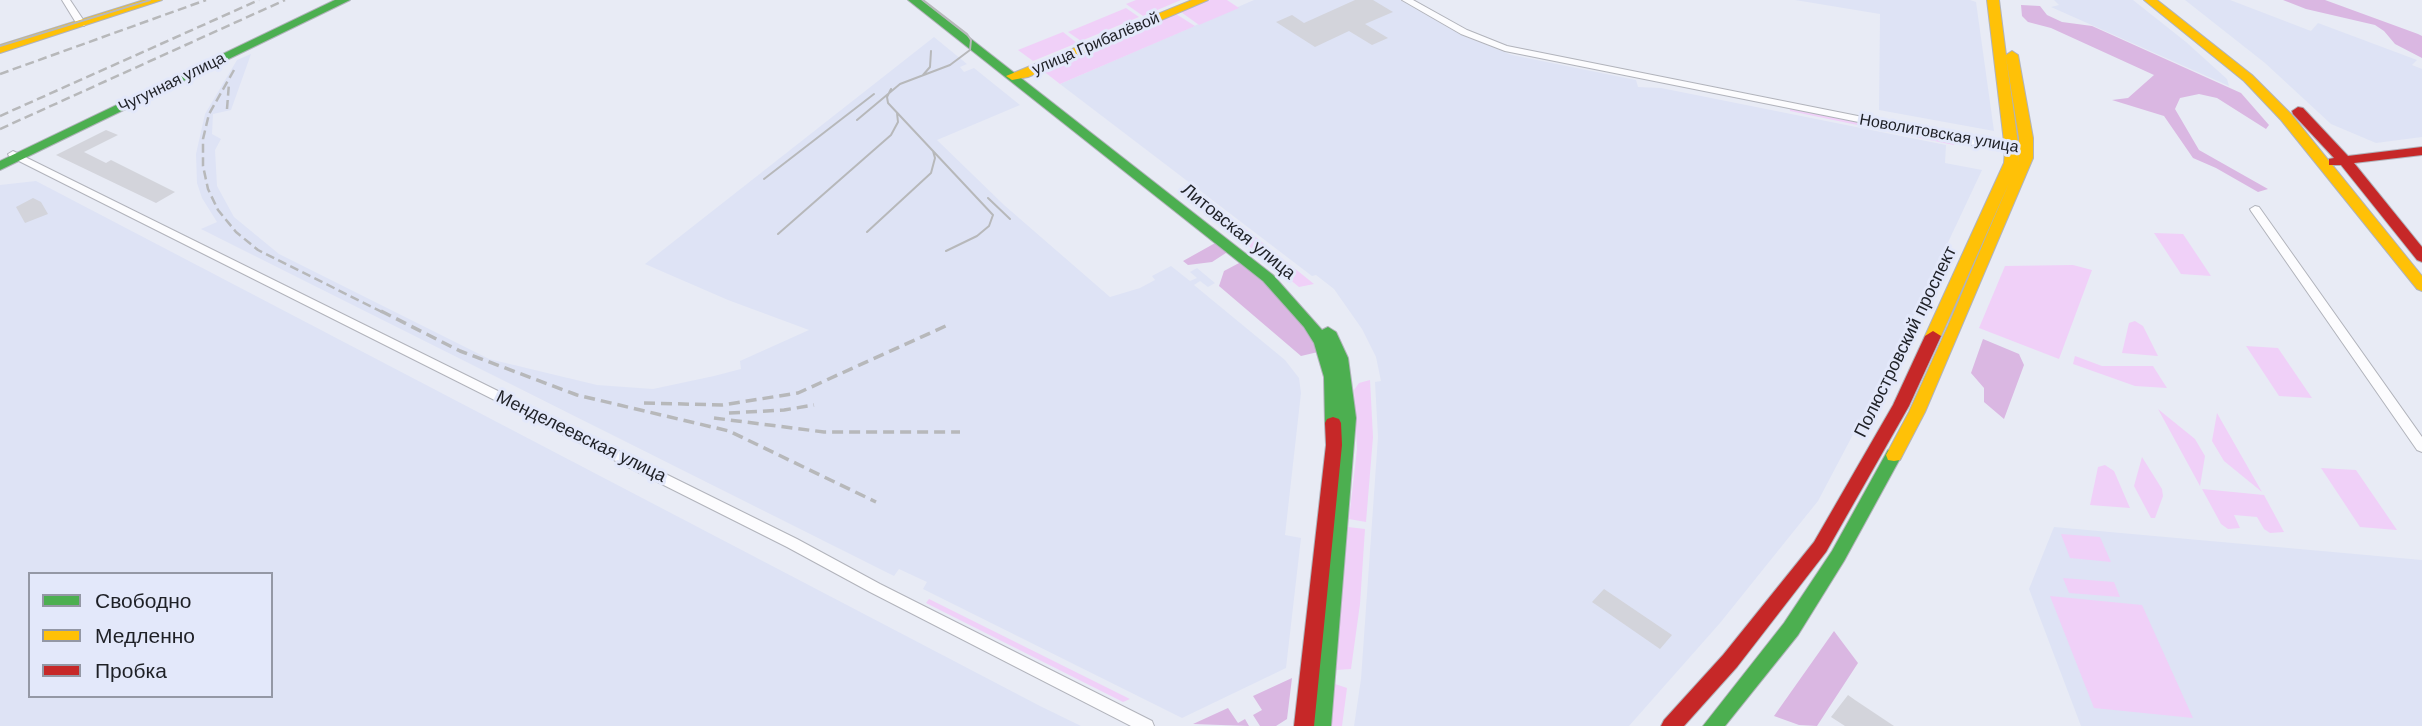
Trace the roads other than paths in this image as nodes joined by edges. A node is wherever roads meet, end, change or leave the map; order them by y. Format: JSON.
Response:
{"nodes":[{"id":1,"x":66,"y":0,"type":"edge"},
{"id":2,"x":136,"y":0,"type":"edge"},
{"id":3,"x":156,"y":0,"type":"edge"},
{"id":4,"x":333,"y":0,"type":"edge"},
{"id":5,"x":344,"y":0,"type":"edge"},
{"id":6,"x":914,"y":0,"type":"edge"},
{"id":7,"x":928,"y":0,"type":"edge"},
{"id":8,"x":1189,"y":0,"type":"edge"},
{"id":9,"x":1202,"y":0,"type":"edge"},
{"id":10,"x":1406,"y":0,"type":"edge"},
{"id":11,"x":1417,"y":0,"type":"edge"},
{"id":12,"x":1993,"y":0,"type":"edge"},
{"id":13,"x":2003,"y":0,"type":"edge"},
{"id":14,"x":2150,"y":0,"type":"edge"},
{"id":15,"x":2169,"y":0,"type":"edge"},
{"id":16,"x":79,"y":21,"type":"junction"},
{"id":17,"x":0,"y":40,"type":"edge"},
{"id":18,"x":0,"y":49,"type":"edge"},
{"id":19,"x":1018,"y":73,"type":"junction"},
{"id":20,"x":2017,"y":148,"type":"junction"},
{"id":21,"x":2422,"y":151,"type":"edge"},
{"id":22,"x":11,"y":157,"type":"edge"},
{"id":23,"x":2325,"y":164,"type":"junction"},
{"id":24,"x":2422,"y":164,"type":"edge"},
{"id":25,"x":2348,"y":165,"type":"junction"},
{"id":26,"x":0,"y":166,"type":"edge"},
{"id":27,"x":2255,"y":209,"type":"dead end"},
{"id":28,"x":2422,"y":257,"type":"edge"},
{"id":29,"x":2422,"y":286,"type":"edge"},
{"id":30,"x":2422,"y":447,"type":"edge"},
{"id":31,"x":1146,"y":726,"type":"edge"},
{"id":32,"x":1304,"y":726,"type":"edge"},
{"id":33,"x":1321,"y":726,"type":"edge"},
{"id":34,"x":1671,"y":726,"type":"edge"},
{"id":35,"x":1713,"y":726,"type":"edge"}],
"edges":[{"from":1,"to":16,"type":"street"},
{"from":2,"to":16,"type":"main road"},
{"from":3,"to":16,"type":"main road"},
{"from":4,"to":22,"type":"main road","name":"Чугунная улица"},
{"from":5,"to":22,"type":"main road","name":"Чугунная улица"},
{"from":6,"to":19,"type":"main road","name":"Литовская улица"},
{"from":7,"to":19,"type":"main road","name":"Литовская улица"},
{"from":8,"to":19,"type":"main road","name":"улица Грибалёвой"},
{"from":9,"to":19,"type":"main road","name":"улица Грибалёвой"},
{"from":10,"to":20,"type":"street","name":"Новолитовская улица"},
{"from":11,"to":20,"type":"street","name":"Новолитовская улица"},
{"from":12,"to":20,"type":"main road","name":"Полюстровский проспект"},
{"from":13,"to":20,"type":"main road","name":"Полюстровский проспект"},
{"from":14,"to":23,"type":"main road"},
{"from":15,"to":25,"type":"main road"},
{"from":16,"to":17,"type":"main road"},
{"from":16,"to":18,"type":"main road"},
{"from":19,"to":32,"type":"main road","name":"Литовская улица"},
{"from":19,"to":33,"type":"main road","name":"Литовская улица"},
{"from":20,"to":34,"type":"main road","name":"Полюстровский проспект"},
{"from":20,"to":35,"type":"main road","name":"Полюстровский проспект"},
{"from":21,"to":25,"type":"main road"},
{"from":22,"to":26,"type":"main road","name":"Чугунная улица"},
{"from":22,"to":31,"type":"street","name":"Менделеевская улица"},
{"from":23,"to":25,"type":"main road"},
{"from":23,"to":29,"type":"main road"},
{"from":24,"to":25,"type":"main road"},
{"from":25,"to":28,"type":"main road"},
{"from":27,"to":30,"type":"street"}]}
